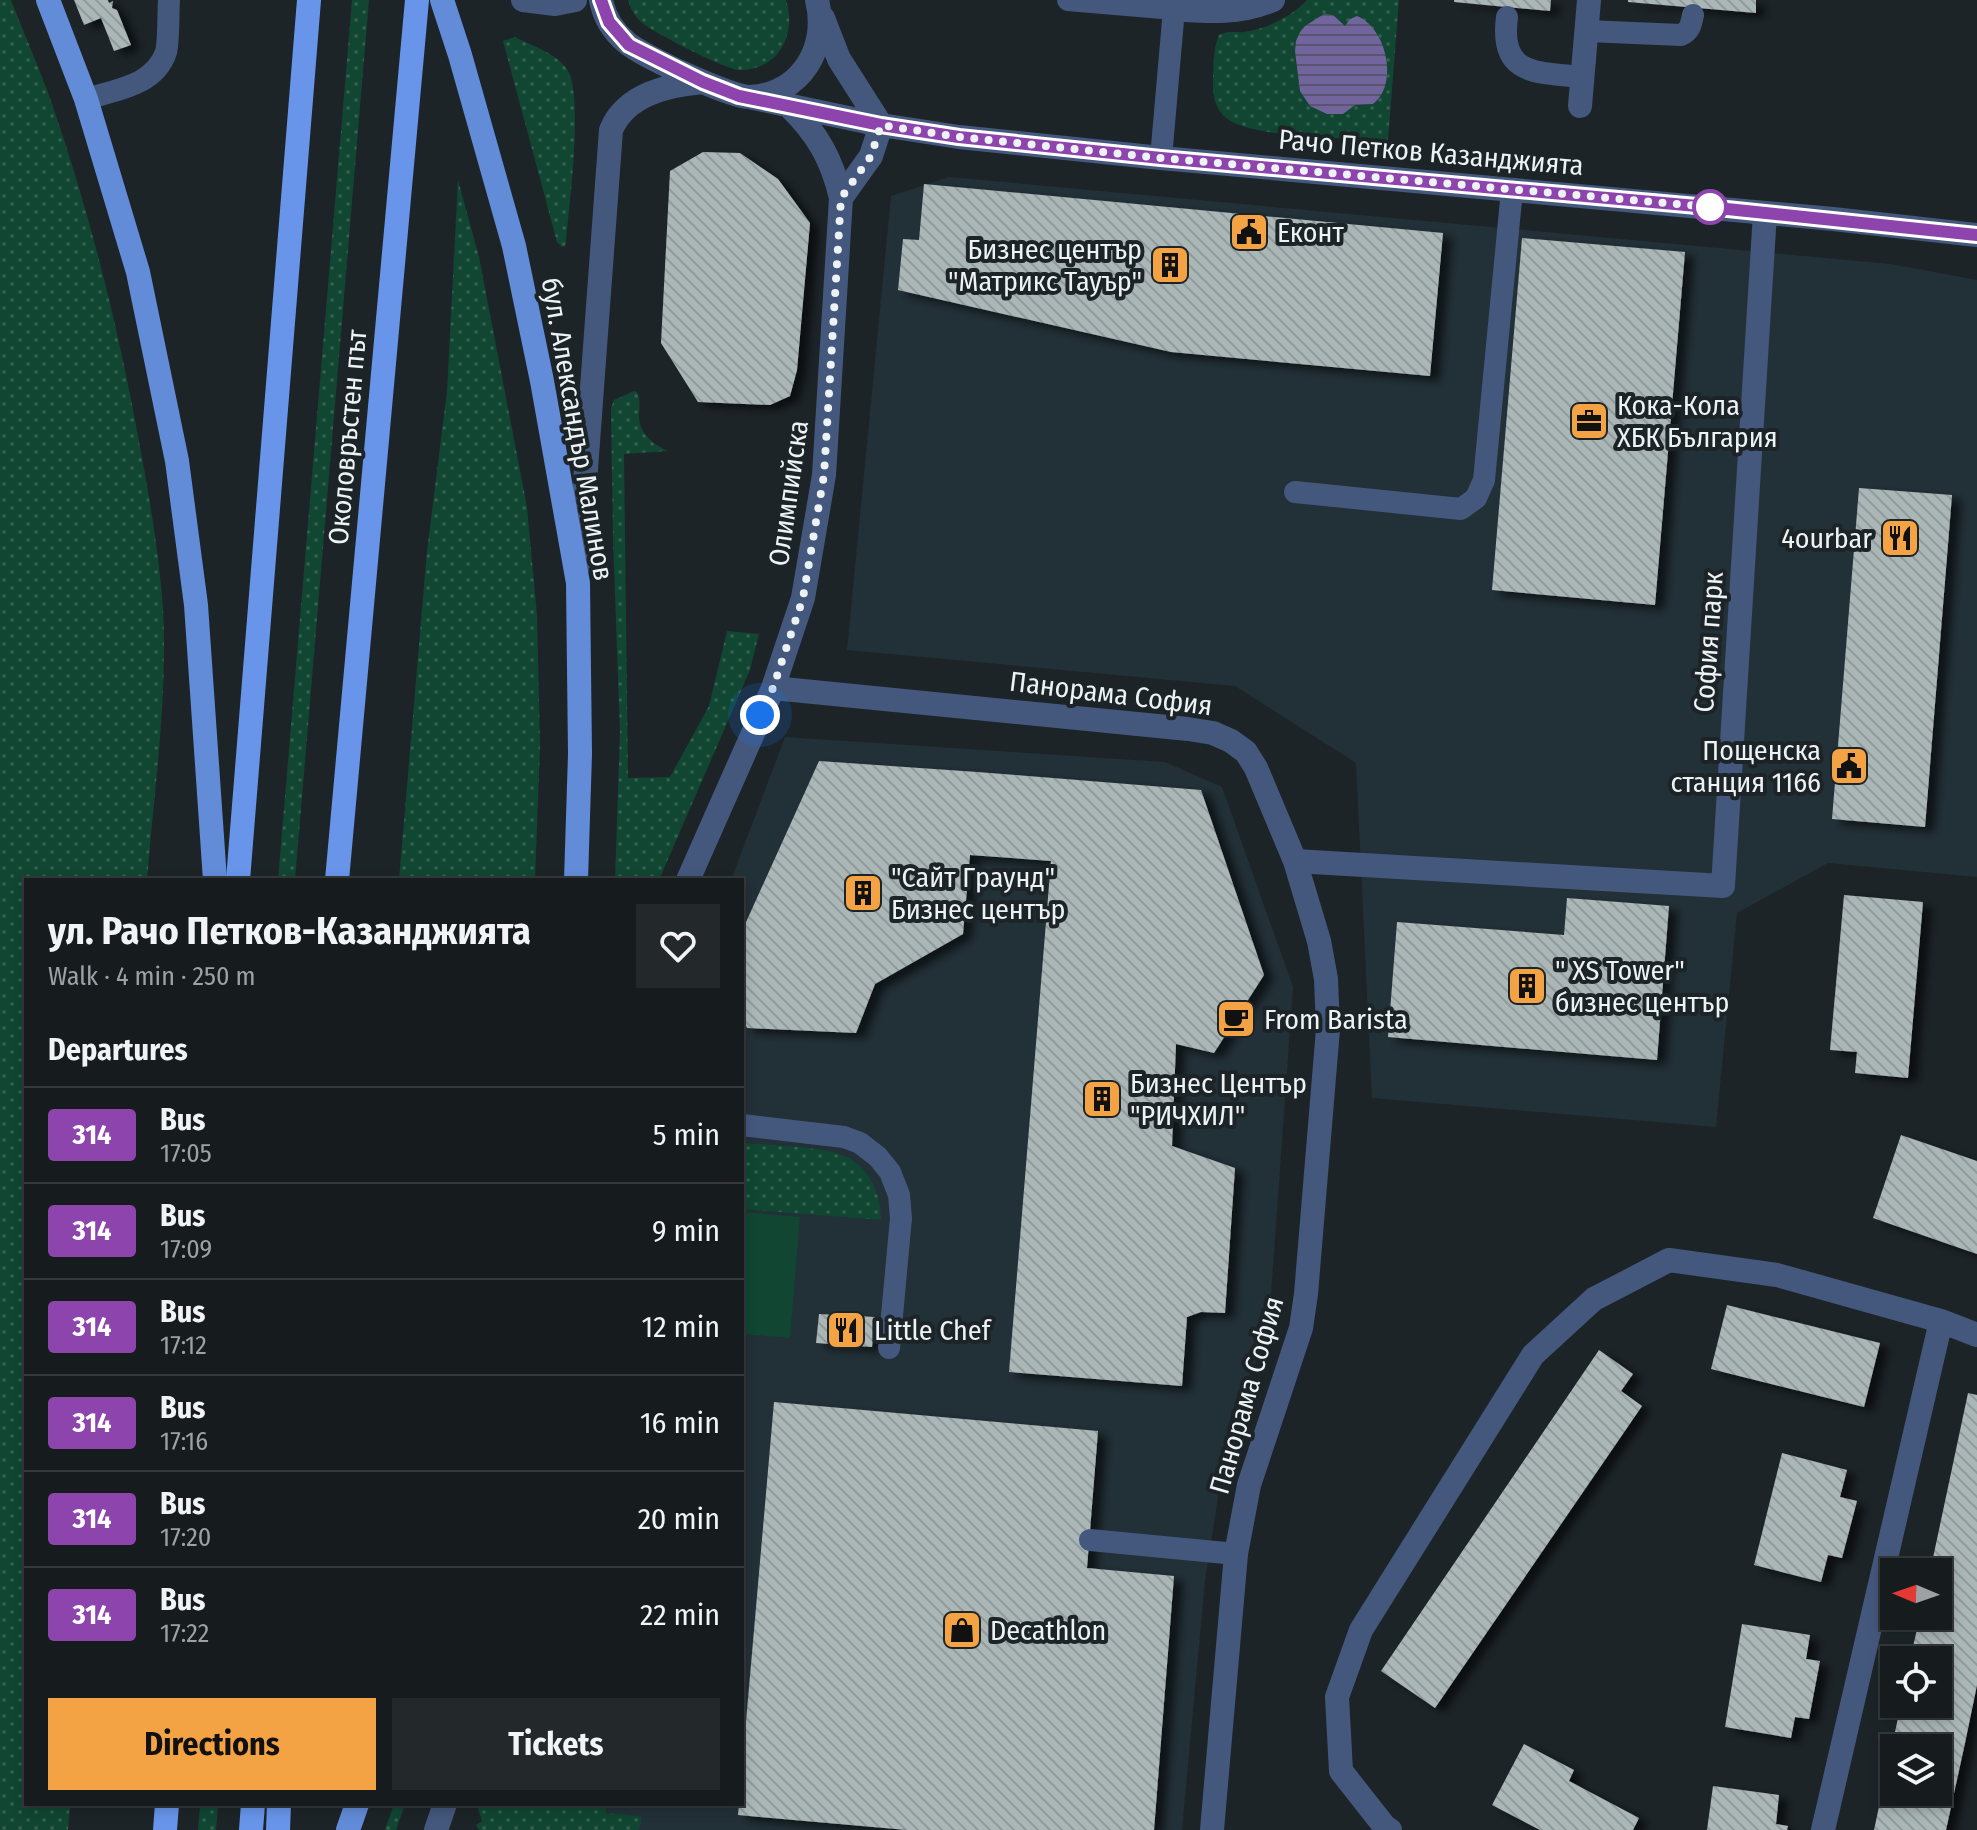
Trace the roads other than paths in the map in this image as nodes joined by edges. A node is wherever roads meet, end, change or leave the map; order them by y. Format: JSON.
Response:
{"nodes":[{"id":1,"x":48,"y":0,"type":"edge"},
{"id":2,"x":169,"y":0,"type":"edge"},
{"id":3,"x":309,"y":0,"type":"edge"},
{"id":4,"x":417,"y":0,"type":"edge"},
{"id":5,"x":442,"y":0,"type":"edge"},
{"id":6,"x":523,"y":0,"type":"edge"},
{"id":7,"x":575,"y":0,"type":"edge"},
{"id":8,"x":601,"y":0,"type":"edge"},
{"id":9,"x":1068,"y":0,"type":"edge"},
{"id":10,"x":1273,"y":0,"type":"edge"},
{"id":11,"x":1589,"y":0,"type":"edge"},
{"id":12,"x":819,"y":6,"type":"edge"},
{"id":13,"x":1174,"y":9,"type":"junction"},
{"id":14,"x":1693,"y":15,"type":"dead end"},
{"id":15,"x":1507,"y":17,"type":"dead end"},
{"id":16,"x":1587,"y":31,"type":"junction"},
{"id":17,"x":1582,"y":77,"type":"junction"},
{"id":18,"x":703,"y":82,"type":"junction"},
{"id":19,"x":749,"y":97,"type":"junction"},
{"id":20,"x":86,"y":99,"type":"junction"},
{"id":21,"x":789,"y":106,"type":"junction"},
{"id":22,"x":1580,"y":106,"type":"dead end"},
{"id":23,"x":881,"y":125,"type":"junction"},
{"id":24,"x":1161,"y":158,"type":"junction"},
{"id":25,"x":1512,"y":190,"type":"junction"},
{"id":26,"x":841,"y":198,"type":"junction"},
{"id":27,"x":1765,"y":213,"type":"junction"},
{"id":28,"x":1977,"y":235,"type":"edge"},
{"id":29,"x":1295,"y":492,"type":"dead end"},
{"id":30,"x":578,"y":583,"type":"junction"},
{"id":31,"x":773,"y":688,"type":"junction"},
{"id":32,"x":1295,"y":861,"type":"junction"},
{"id":33,"x":215,"y":878,"type":"edge"},
{"id":34,"x":238,"y":878,"type":"edge"},
{"id":35,"x":337,"y":878,"type":"edge"},
{"id":36,"x":576,"y":878,"type":"edge"},
{"id":37,"x":689,"y":878,"type":"edge"},
{"id":38,"x":744,"y":1125,"type":"edge"},
{"id":39,"x":1941,"y":1321,"type":"junction"},
{"id":40,"x":1977,"y":1335,"type":"edge"},
{"id":41,"x":889,"y":1348,"type":"dead end"},
{"id":42,"x":1090,"y":1540,"type":"dead end"},
{"id":43,"x":1236,"y":1554,"type":"junction"},
{"id":44,"x":158,"y":1806,"type":"edge"},
{"id":45,"x":167,"y":1806,"type":"edge"},
{"id":46,"x":253,"y":1806,"type":"edge"},
{"id":47,"x":279,"y":1806,"type":"edge"},
{"id":48,"x":356,"y":1806,"type":"edge"},
{"id":49,"x":444,"y":1806,"type":"edge"},
{"id":50,"x":153,"y":1830,"type":"edge"},
{"id":51,"x":165,"y":1830,"type":"edge"},
{"id":52,"x":251,"y":1830,"type":"edge"},
{"id":53,"x":278,"y":1830,"type":"edge"},
{"id":54,"x":348,"y":1830,"type":"edge"},
{"id":55,"x":436,"y":1830,"type":"edge"},
{"id":56,"x":1212,"y":1830,"type":"edge"},
{"id":57,"x":1390,"y":1830,"type":"edge"},
{"id":58,"x":1823,"y":1830,"type":"edge"}],
"edges":[{"from":1,"to":20,"type":"main road"},
{"from":2,"to":20,"type":"lane"},
{"from":3,"to":34,"type":"highway"},
{"from":4,"to":35,"type":"highway","name":"Околовръстен път"},
{"from":5,"to":30,"type":"main road","name":"бул. Александър Малинов"},
{"from":6,"to":7,"type":"street"},
{"from":8,"to":18,"type":"street","name":"Рачо Петков Казанджията"},
{"from":9,"to":13,"type":"lane"},
{"from":10,"to":13,"type":"street"},
{"from":11,"to":16,"type":"street"},
{"from":12,"to":19,"type":"street"},
{"from":12,"to":23,"type":"street"},
{"from":13,"to":24,"type":"lane"},
{"from":14,"to":16,"type":"lane"},
{"from":15,"to":17,"type":"lane"},
{"from":16,"to":17,"type":"street"},
{"from":17,"to":22,"type":"street"},
{"from":18,"to":19,"type":"street","name":"Рачо Петков Казанджията"},
{"from":18,"to":30,"type":"street"},
{"from":19,"to":21,"type":"street","name":"Рачо Петков Казанджията"},
{"from":20,"to":33,"type":"main road"},
{"from":21,"to":23,"type":"street","name":"Рачо Петков Казанджията"},
{"from":21,"to":26,"type":"street","name":"Олимпийска"},
{"from":23,"to":24,"type":"street","name":"Рачо Петков Казанджията"},
{"from":23,"to":26,"type":"street"},
{"from":24,"to":25,"type":"street","name":"Рачо Петков Казанджията"},
{"from":25,"to":27,"type":"street","name":"Рачо Петков Казанджията"},
{"from":25,"to":29,"type":"lane"},
{"from":26,"to":31,"type":"street","name":"Олимпийска"},
{"from":27,"to":28,"type":"street","name":"Рачо Петков Казанджията"},
{"from":27,"to":32,"type":"street","name":"София парк"},
{"from":30,"to":36,"type":"main road","name":"бул. Александър Малинов"},
{"from":31,"to":32,"type":"street","name":"Панорама София"},
{"from":31,"to":37,"type":"street","name":"Олимпийска"},
{"from":32,"to":43,"type":"street","name":"Панорама София"},
{"from":38,"to":41,"type":"lane"},
{"from":39,"to":40,"type":"street"},
{"from":39,"to":57,"type":"street"},
{"from":39,"to":58,"type":"street"},
{"from":42,"to":43,"type":"lane"},
{"from":43,"to":56,"type":"street","name":"Панорама София"},
{"from":44,"to":50,"type":"street"},
{"from":45,"to":51,"type":"highway"},
{"from":46,"to":52,"type":"highway"},
{"from":47,"to":53,"type":"highway"},
{"from":48,"to":54,"type":"main road"},
{"from":49,"to":55,"type":"street"}]}
